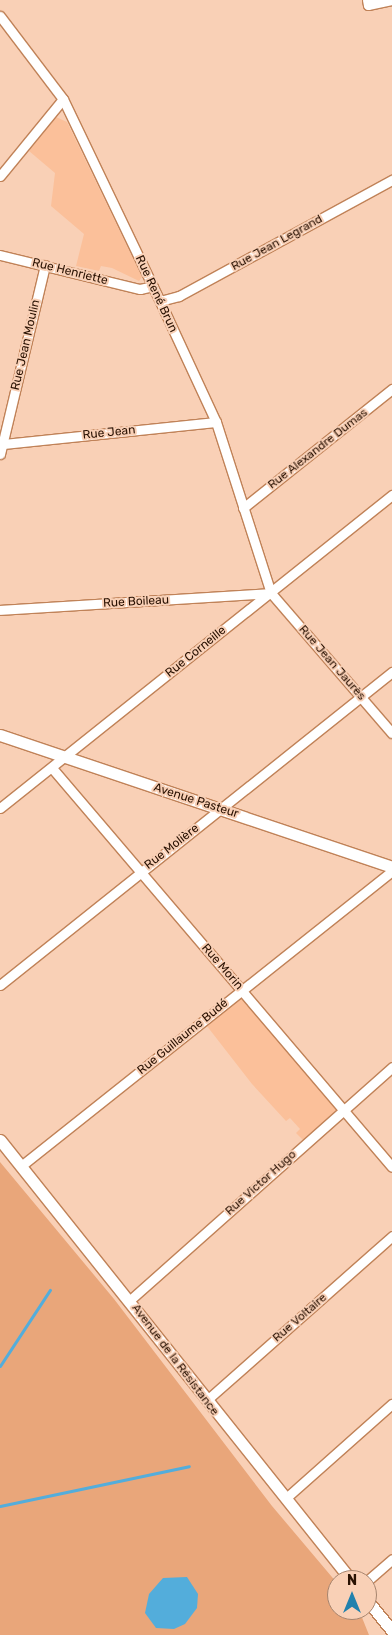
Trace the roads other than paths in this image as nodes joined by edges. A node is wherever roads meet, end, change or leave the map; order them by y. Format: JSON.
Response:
{"nodes":[{"id":1,"x":367,"y":0,"type":"edge"},
{"id":2,"x":391,"y":0,"type":"edge"},
{"id":3,"x":0,"y":16,"type":"edge"},
{"id":4,"x":63,"y":99,"type":"junction"},
{"id":5,"x":0,"y":176,"type":"edge"},
{"id":6,"x":392,"y":180,"type":"edge"},
{"id":7,"x":0,"y":255,"type":"edge"},
{"id":8,"x":44,"y":266,"type":"junction"},
{"id":9,"x":153,"y":286,"type":"junction"},
{"id":10,"x":160,"y":301,"type":"junction"},
{"id":11,"x":392,"y":390,"type":"edge"},
{"id":12,"x":216,"y":422,"type":"junction"},
{"id":13,"x":1,"y":449,"type":"edge"},
{"id":14,"x":392,"y":495,"type":"edge"},
{"id":15,"x":243,"y":508,"type":"junction"},
{"id":16,"x":271,"y":593,"type":"junction"},
{"id":17,"x":0,"y":610,"type":"edge"},
{"id":18,"x":392,"y":672,"type":"edge"},
{"id":19,"x":361,"y":697,"type":"junction"},
{"id":20,"x":392,"y":733,"type":"edge"},
{"id":21,"x":0,"y":735,"type":"edge"},
{"id":22,"x":64,"y":757,"type":"junction"},
{"id":23,"x":52,"y":768,"type":"junction"},
{"id":24,"x":0,"y":808,"type":"edge"},
{"id":25,"x":220,"y":809,"type":"junction"},
{"id":26,"x":392,"y":867,"type":"edge"},
{"id":27,"x":392,"y":871,"type":"edge"},
{"id":28,"x":140,"y":872,"type":"junction"},
{"id":29,"x":0,"y":985,"type":"edge"},
{"id":30,"x":244,"y":988,"type":"junction"},
{"id":31,"x":392,"y":1067,"type":"edge"},
{"id":32,"x":344,"y":1109,"type":"junction"},
{"id":33,"x":0,"y":1140,"type":"edge"},
{"id":34,"x":21,"y":1166,"type":"junction"},
{"id":35,"x":392,"y":1167,"type":"edge"},
{"id":36,"x":392,"y":1236,"type":"edge"},
{"id":37,"x":130,"y":1300,"type":"junction"},
{"id":38,"x":208,"y":1399,"type":"junction"},
{"id":39,"x":392,"y":1404,"type":"edge"},
{"id":40,"x":286,"y":1498,"type":"junction"},
{"id":41,"x":392,"y":1559,"type":"edge"},
{"id":42,"x":343,"y":1570,"type":"edge"},
{"id":43,"x":377,"y":1572,"type":"edge"},
{"id":44,"x":377,"y":1613,"type":"edge"},
{"id":45,"x":377,"y":1615,"type":"edge"},
{"id":46,"x":392,"y":1631,"type":"edge"},
{"id":47,"x":384,"y":1635,"type":"edge"}],
"edges":[{"from":1,"to":2,"type":"street"},
{"from":3,"to":4,"type":"street","name":"Rue René Brun"},
{"from":4,"to":5,"type":"street"},
{"from":4,"to":9,"type":"street","name":"Rue René Brun"},
{"from":6,"to":10,"type":"street","name":"Rue Jean Legrand"},
{"from":7,"to":8,"type":"street","name":"Rue Henriette"},
{"from":8,"to":9,"type":"street","name":"Rue Henriette"},
{"from":8,"to":13,"type":"street","name":"Rue Jean Moulin"},
{"from":9,"to":10,"type":"street","name":"Rue René Brun"},
{"from":10,"to":12,"type":"street","name":"Rue René Brun"},
{"from":11,"to":15,"type":"street","name":"Rue Alexandre Dumas"},
{"from":12,"to":13,"type":"street","name":"Rue Jean"},
{"from":12,"to":15,"type":"street","name":"Rue René Brun"},
{"from":14,"to":16,"type":"street","name":"Rue Corneille"},
{"from":15,"to":16,"type":"street","name":"Rue René Brun"},
{"from":16,"to":17,"type":"street","name":"Rue Boileau"},
{"from":16,"to":19,"type":"street","name":"Rue Jean Jaurès"},
{"from":16,"to":22,"type":"street","name":"Rue Corneille"},
{"from":18,"to":19,"type":"street","name":"Rue Molière"},
{"from":19,"to":20,"type":"street","name":"Rue Jean Jaurès"},
{"from":19,"to":25,"type":"street","name":"Rue Molière"},
{"from":21,"to":22,"type":"main road","name":"Avenue Pasteur"},
{"from":22,"to":23,"type":"street","name":"Rue Corneille"},
{"from":22,"to":25,"type":"main road","name":"Avenue Pasteur"},
{"from":23,"to":24,"type":"street","name":"Rue Corneille"},
{"from":23,"to":28,"type":"street","name":"Rue Morin"},
{"from":25,"to":26,"type":"main road","name":"Avenue Pasteur"},
{"from":25,"to":28,"type":"street","name":"Rue Molière"},
{"from":27,"to":30,"type":"street","name":"Rue Guillaume Budé"},
{"from":28,"to":29,"type":"street","name":"Rue Molière"},
{"from":28,"to":30,"type":"street","name":"Rue Morin"},
{"from":30,"to":32,"type":"street","name":"Rue Morin"},
{"from":30,"to":34,"type":"street","name":"Rue Guillaume Budé"},
{"from":31,"to":32,"type":"street","name":"Rue Victor Hugo"},
{"from":32,"to":35,"type":"street","name":"Rue Morin"},
{"from":32,"to":37,"type":"street","name":"Rue Victor Hugo"},
{"from":33,"to":34,"type":"main road","name":"Avenue de la Résistance"},
{"from":34,"to":37,"type":"main road","name":"Avenue de la Résistance"},
{"from":36,"to":38,"type":"street","name":"Rue Voltaire"},
{"from":37,"to":38,"type":"main road","name":"Avenue de la Résistance"},
{"from":38,"to":40,"type":"main road","name":"Avenue de la Résistance"},
{"from":39,"to":40,"type":"street"},
{"from":40,"to":42,"type":"main road","name":"Avenue de la Résistance"},
{"from":41,"to":43,"type":"street"},
{"from":44,"to":46,"type":"main road"},
{"from":45,"to":47,"type":"main road"}]}
